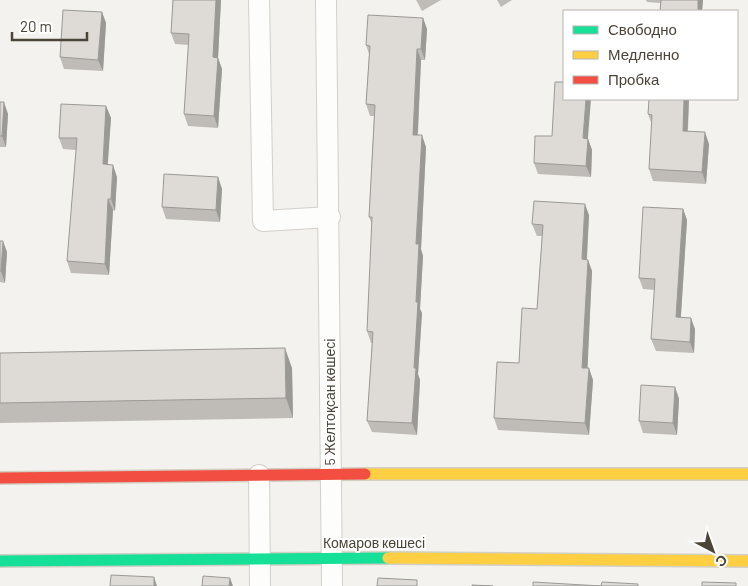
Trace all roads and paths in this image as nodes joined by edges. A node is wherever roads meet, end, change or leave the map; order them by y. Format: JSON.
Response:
{"nodes":[{"id":1,"x":259,"y":0,"type":"edge"},
{"id":2,"x":326,"y":0,"type":"edge"},
{"id":3,"x":330,"y":217,"type":"junction"},
{"id":4,"x":330,"y":474,"type":"junction"},
{"id":5,"x":748,"y":474,"type":"edge"},
{"id":6,"x":259,"y":475,"type":"junction"},
{"id":7,"x":0,"y":478,"type":"edge"},
{"id":8,"x":332,"y":557,"type":"junction"},
{"id":9,"x":260,"y":558,"type":"junction"},
{"id":10,"x":0,"y":561,"type":"edge"},
{"id":11,"x":748,"y":561,"type":"edge"},
{"id":12,"x":260,"y":586,"type":"edge"},
{"id":13,"x":332,"y":586,"type":"edge"}],
"edges":[{"from":1,"to":3,"type":"street"},
{"from":2,"to":3,"type":"street","name":"5 Желтоқсан көшесі"},
{"from":3,"to":4,"type":"street","name":"5 Желтоқсан көшесі"},
{"from":4,"to":5,"type":"street"},
{"from":4,"to":6,"type":"street"},
{"from":4,"to":8,"type":"street","name":"5 Желтоқсан көшесі"},
{"from":6,"to":7,"type":"street"},
{"from":6,"to":9,"type":"street"},
{"from":8,"to":9,"type":"street","name":"Комаров көшесі"},
{"from":8,"to":11,"type":"street","name":"Комаров көшесі"},
{"from":8,"to":13,"type":"street","name":"5 Желтоқсан көшесі"},
{"from":9,"to":10,"type":"street","name":"Комаров көшесі"},
{"from":9,"to":12,"type":"street"}]}
